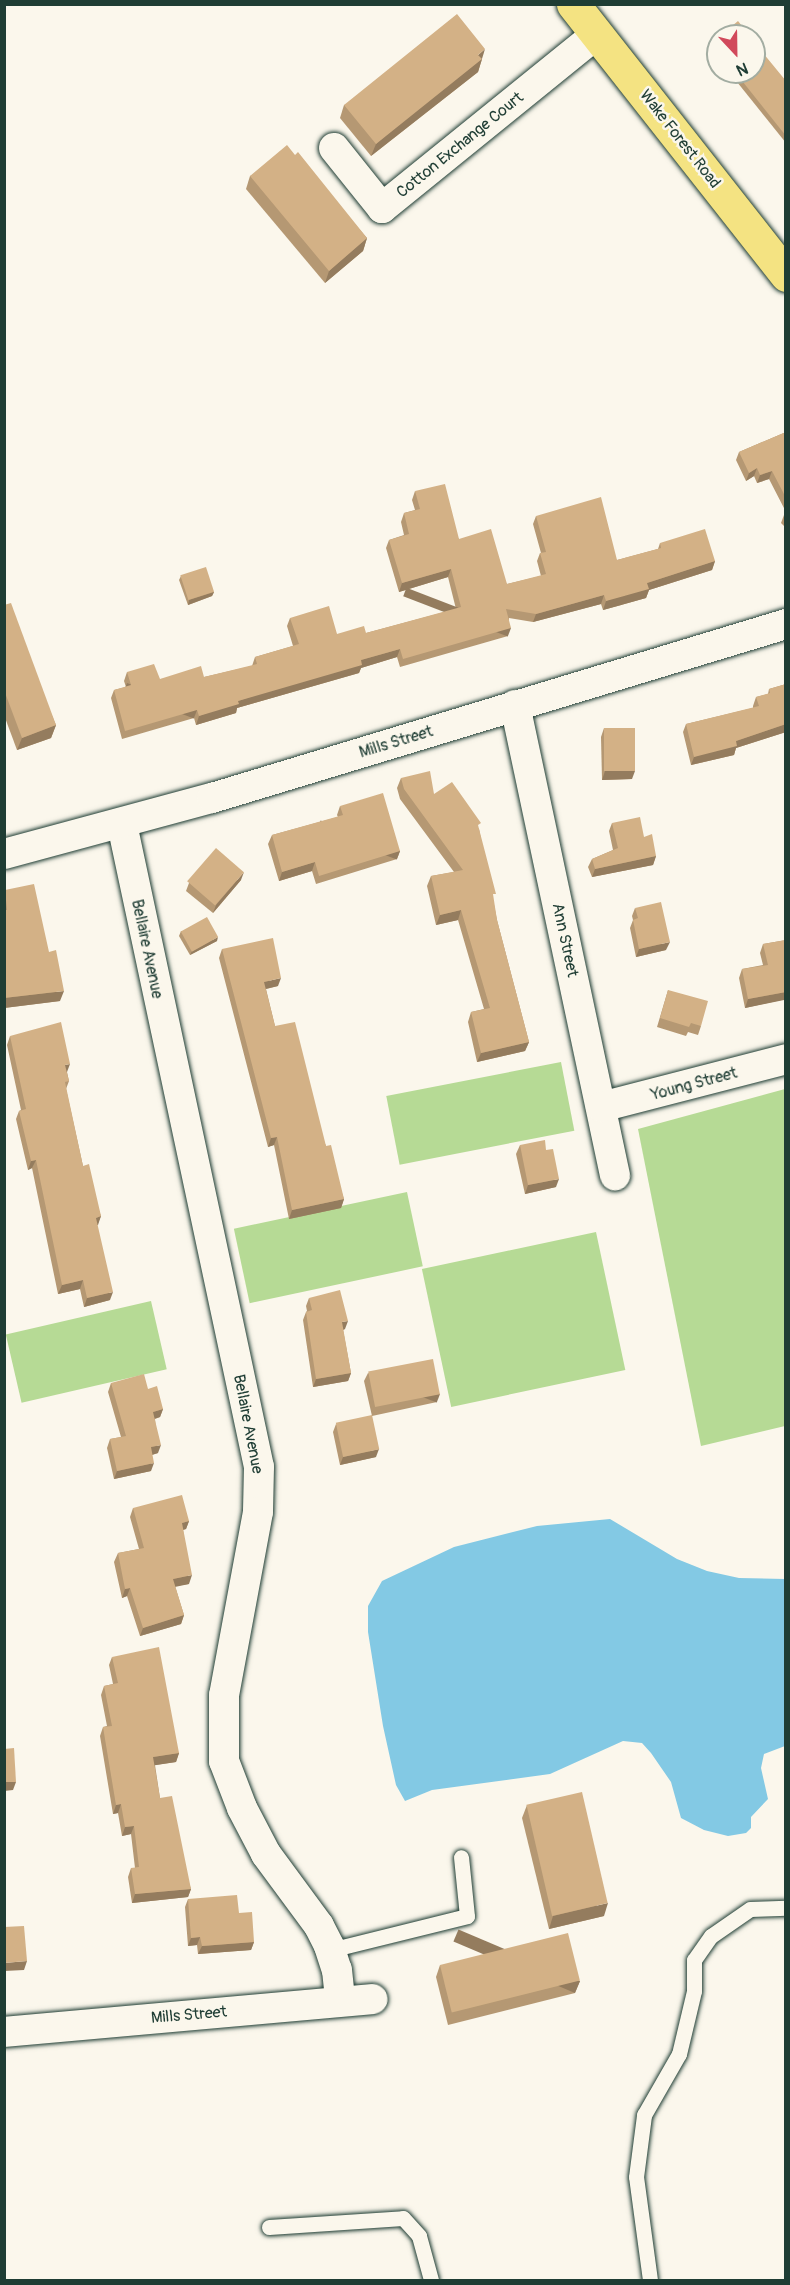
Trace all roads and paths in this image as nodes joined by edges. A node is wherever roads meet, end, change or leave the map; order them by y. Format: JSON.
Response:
{"nodes":[{"id":1,"x":573,"y":4,"type":"edge"},
{"id":2,"x":597,"y":34,"type":"junction"},
{"id":3,"x":334,"y":148,"type":"dead end"},
{"id":4,"x":786,"y":275,"type":"edge"},
{"id":5,"x":786,"y":624,"type":"edge"},
{"id":6,"x":514,"y":705,"type":"junction"},
{"id":7,"x":122,"y":824,"type":"junction"},
{"id":8,"x":4,"y":854,"type":"edge"},
{"id":9,"x":786,"y":1059,"type":"edge"},
{"id":10,"x":601,"y":1107,"type":"junction"},
{"id":11,"x":615,"y":1175,"type":"dead end"},
{"id":12,"x":461,"y":1857,"type":"dead end"},
{"id":13,"x":786,"y":1908,"type":"edge"},
{"id":14,"x":330,"y":1950,"type":"junction"},
{"id":15,"x":373,"y":1999,"type":"dead end"},
{"id":16,"x":340,"y":2001,"type":"junction"},
{"id":17,"x":4,"y":2032,"type":"edge"},
{"id":18,"x":269,"y":2228,"type":"dead end"},
{"id":19,"x":431,"y":2280,"type":"edge"},
{"id":20,"x":650,"y":2280,"type":"edge"}],
"edges":[{"from":1,"to":2,"type":"main road","name":"Wake Forest Road"},
{"from":2,"to":3,"type":"street","name":"Cotton Exchange Court"},
{"from":2,"to":4,"type":"main road","name":"Wake Forest Road"},
{"from":5,"to":6,"type":"street","name":"Mills Street"},
{"from":6,"to":7,"type":"street","name":"Mills Street"},
{"from":6,"to":10,"type":"street","name":"Ann Street"},
{"from":7,"to":8,"type":"street","name":"Mills Street"},
{"from":7,"to":14,"type":"street","name":"Bellaire Avenue"},
{"from":9,"to":10,"type":"street","name":"Young Street"},
{"from":10,"to":11,"type":"street","name":"Ann Street"},
{"from":12,"to":14,"type":"lane"},
{"from":13,"to":20,"type":"lane"},
{"from":14,"to":16,"type":"street","name":"Bellaire Avenue"},
{"from":15,"to":16,"type":"street","name":"Mills Street"},
{"from":16,"to":17,"type":"street","name":"Mills Street"},
{"from":18,"to":19,"type":"lane"}]}
